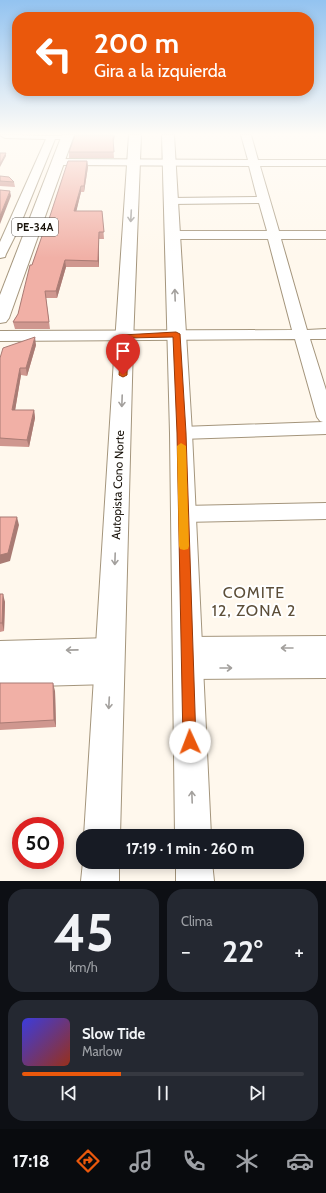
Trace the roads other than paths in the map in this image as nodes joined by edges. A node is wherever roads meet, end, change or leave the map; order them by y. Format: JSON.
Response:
{"nodes":[{"id":1,"x":34,"y":176,"type":"edge"},
{"id":2,"x":52,"y":176,"type":"edge"},
{"id":3,"x":133,"y":176,"type":"edge"},
{"id":4,"x":168,"y":176,"type":"edge"},
{"id":5,"x":257,"y":176,"type":"edge"},
{"id":6,"x":15,"y":192,"type":"dead end"},
{"id":7,"x":27,"y":192,"type":"junction"},
{"id":8,"x":264,"y":200,"type":"junction"},
{"id":9,"x":171,"y":201,"type":"junction"},
{"id":10,"x":6,"y":230,"type":"edge"},
{"id":11,"x":326,"y":230,"type":"edge"},
{"id":12,"x":33,"y":231,"type":"junction"},
{"id":13,"x":172,"y":233,"type":"junction"},
{"id":14,"x":272,"y":233,"type":"junction"},
{"id":15,"x":326,"y":235,"type":"edge"},
{"id":16,"x":0,"y":254,"type":"edge"},
{"id":17,"x":0,"y":318,"type":"edge"},
{"id":18,"x":326,"y":334,"type":"edge"},
{"id":19,"x":0,"y":336,"type":"edge"},
{"id":20,"x":302,"y":337,"type":"junction"},
{"id":21,"x":176,"y":338,"type":"junction"},
{"id":22,"x":124,"y":340,"type":"junction"},
{"id":23,"x":326,"y":341,"type":"edge"},
{"id":24,"x":0,"y":343,"type":"edge"},
{"id":25,"x":326,"y":416,"type":"edge"},
{"id":26,"x":326,"y":428,"type":"edge"},
{"id":27,"x":181,"y":433,"type":"junction"},
{"id":28,"x":326,"y":511,"type":"edge"},
{"id":29,"x":183,"y":514,"type":"junction"},
{"id":30,"x":326,"y":647,"type":"edge"},
{"id":31,"x":0,"y":652,"type":"edge"},
{"id":32,"x":187,"y":658,"type":"junction"},
{"id":33,"x":111,"y":661,"type":"junction"},
{"id":34,"x":326,"y":667,"type":"edge"},
{"id":35,"x":0,"y":675,"type":"edge"},
{"id":36,"x":102,"y":829,"type":"edge"},
{"id":37,"x":193,"y":829,"type":"edge"},
{"id":38,"x":101,"y":869,"type":"edge"},
{"id":39,"x":194,"y":869,"type":"edge"},
{"id":40,"x":100,"y":881,"type":"edge"},
{"id":41,"x":195,"y":881,"type":"edge"}],
"edges":[{"from":1,"to":7,"type":"street"},
{"from":2,"to":12,"type":"main road","number":"PE-34A"},
{"from":3,"to":22,"type":"main road","name":"Autopista Cono Norte","one_way":true},
{"from":4,"to":9,"type":"main road"},
{"from":5,"to":8,"type":"street"},
{"from":6,"to":7,"type":"street"},
{"from":7,"to":10,"type":"street"},
{"from":8,"to":9,"type":"street"},
{"from":8,"to":14,"type":"street"},
{"from":9,"to":13,"type":"main road"},
{"from":10,"to":12,"type":"street"},
{"from":10,"to":16,"type":"street"},
{"from":11,"to":14,"type":"street"},
{"from":12,"to":17,"type":"main road","number":"PE-34A"},
{"from":13,"to":14,"type":"street"},
{"from":21,"to":13,"type":"main road","one_way":true},
{"from":14,"to":15,"type":"street"},
{"from":14,"to":20,"type":"street"},
{"from":18,"to":20,"type":"street"},
{"from":19,"to":22,"type":"street"},
{"from":20,"to":21,"type":"street"},
{"from":20,"to":23,"type":"street"},
{"from":20,"to":25,"type":"street"},
{"from":21,"to":22,"type":"street"},
{"from":21,"to":27,"type":"main road"},
{"from":22,"to":24,"type":"street"},
{"from":22,"to":33,"type":"main road","name":"Autopista Cono Norte","one_way":true},
{"from":26,"to":27,"type":"street"},
{"from":27,"to":29,"type":"main road"},
{"from":28,"to":29,"type":"street"},
{"from":29,"to":32,"type":"main road"},
{"from":30,"to":32,"type":"street","one_way":true},
{"from":33,"to":31,"type":"street","one_way":true},
{"from":32,"to":34,"type":"street","one_way":true},
{"from":37,"to":32,"type":"main road","one_way":true},
{"from":33,"to":35,"type":"street"},
{"from":33,"to":36,"type":"main road","name":"Autopista Cono Norte","one_way":true},
{"from":38,"to":40,"type":"main road"},
{"from":39,"to":41,"type":"main road"}]}
